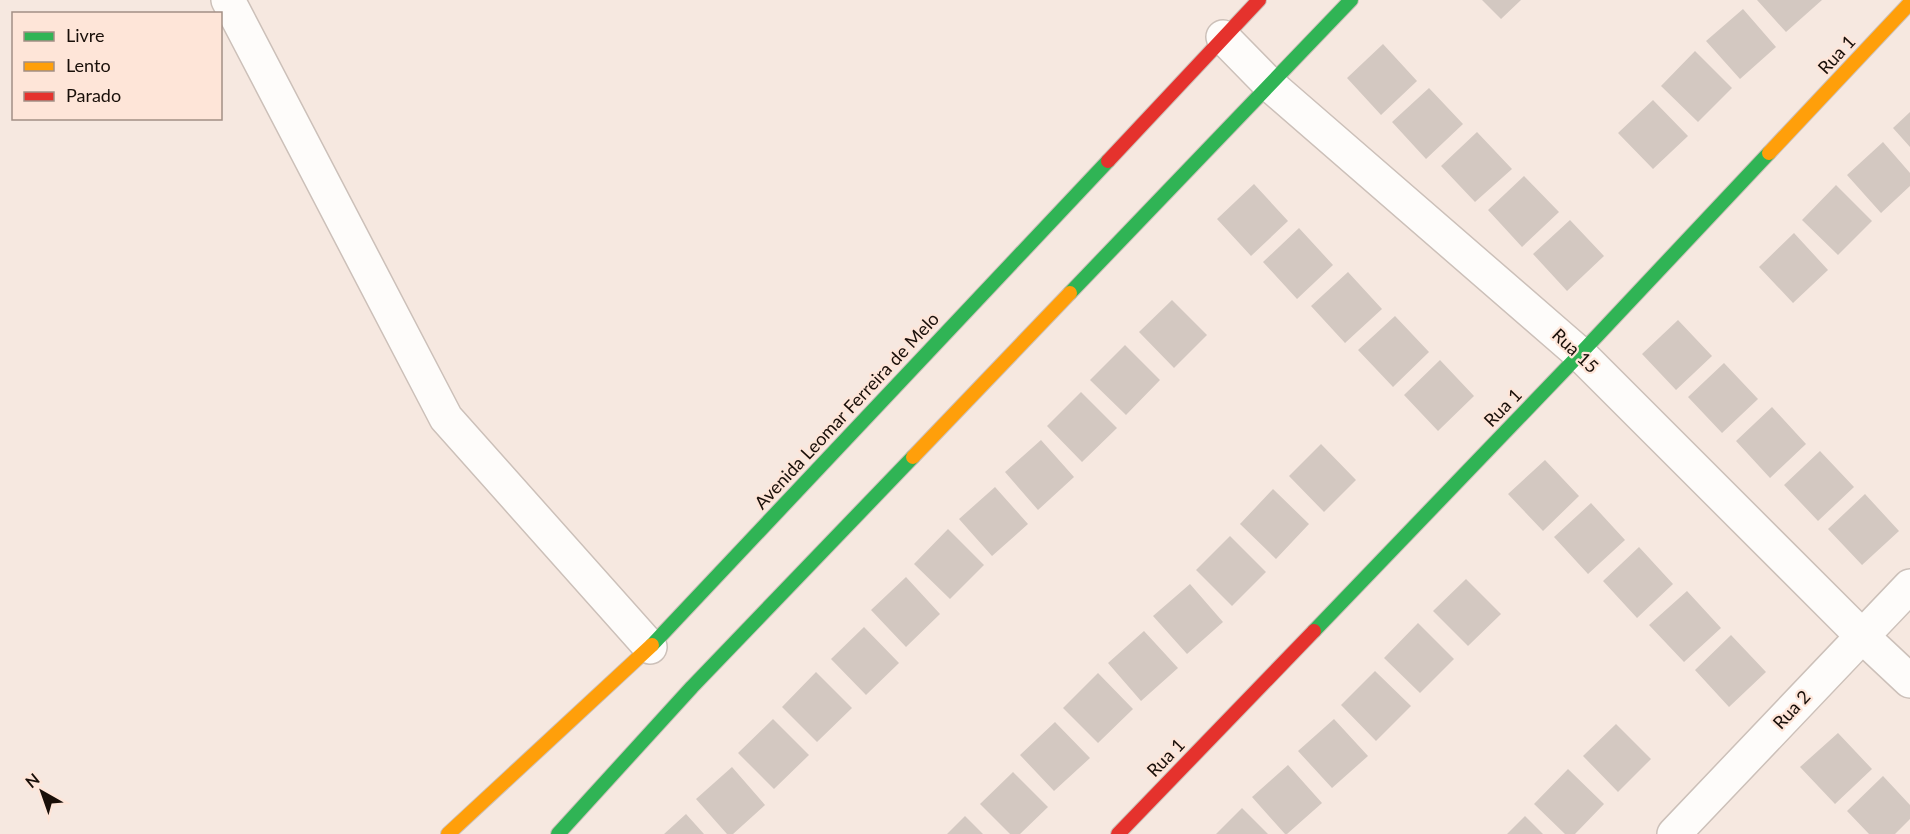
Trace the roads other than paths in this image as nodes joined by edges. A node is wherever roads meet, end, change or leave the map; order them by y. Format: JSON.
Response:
{"nodes":[{"id":1,"x":228,"y":0,"type":"edge"},
{"id":2,"x":1259,"y":0,"type":"edge"},
{"id":3,"x":1351,"y":0,"type":"edge"},
{"id":4,"x":1910,"y":3,"type":"edge"},
{"id":5,"x":1223,"y":37,"type":"junction"},
{"id":6,"x":1270,"y":85,"type":"junction"},
{"id":7,"x":1580,"y":354,"type":"junction"},
{"id":8,"x":1910,"y":586,"type":"edge"},
{"id":9,"x":1862,"y":636,"type":"junction"},
{"id":10,"x":650,"y":647,"type":"junction"},
{"id":11,"x":1910,"y":681,"type":"edge"},
{"id":12,"x":448,"y":834,"type":"edge"},
{"id":13,"x":558,"y":834,"type":"edge"},
{"id":14,"x":1118,"y":834,"type":"edge"},
{"id":15,"x":1674,"y":834,"type":"edge"}],
"edges":[{"from":1,"to":10,"type":"street"},
{"from":2,"to":5,"type":"street","name":"Avenida Leomar Ferreira de Melo"},
{"from":3,"to":6,"type":"street"},
{"from":4,"to":7,"type":"street","name":"Rua 1"},
{"from":5,"to":6,"type":"street","name":"Rua 15"},
{"from":5,"to":10,"type":"street","name":"Avenida Leomar Ferreira de Melo"},
{"from":6,"to":7,"type":"street","name":"Rua 15"},
{"from":6,"to":13,"type":"street"},
{"from":7,"to":9,"type":"street","name":"Rua 15"},
{"from":7,"to":14,"type":"street","name":"Rua 1"},
{"from":8,"to":9,"type":"street","name":"Rua 2"},
{"from":9,"to":11,"type":"street","name":"Rua 15"},
{"from":9,"to":15,"type":"street","name":"Rua 2"},
{"from":10,"to":12,"type":"street","name":"Avenida Leomar Ferreira de Melo"}]}
